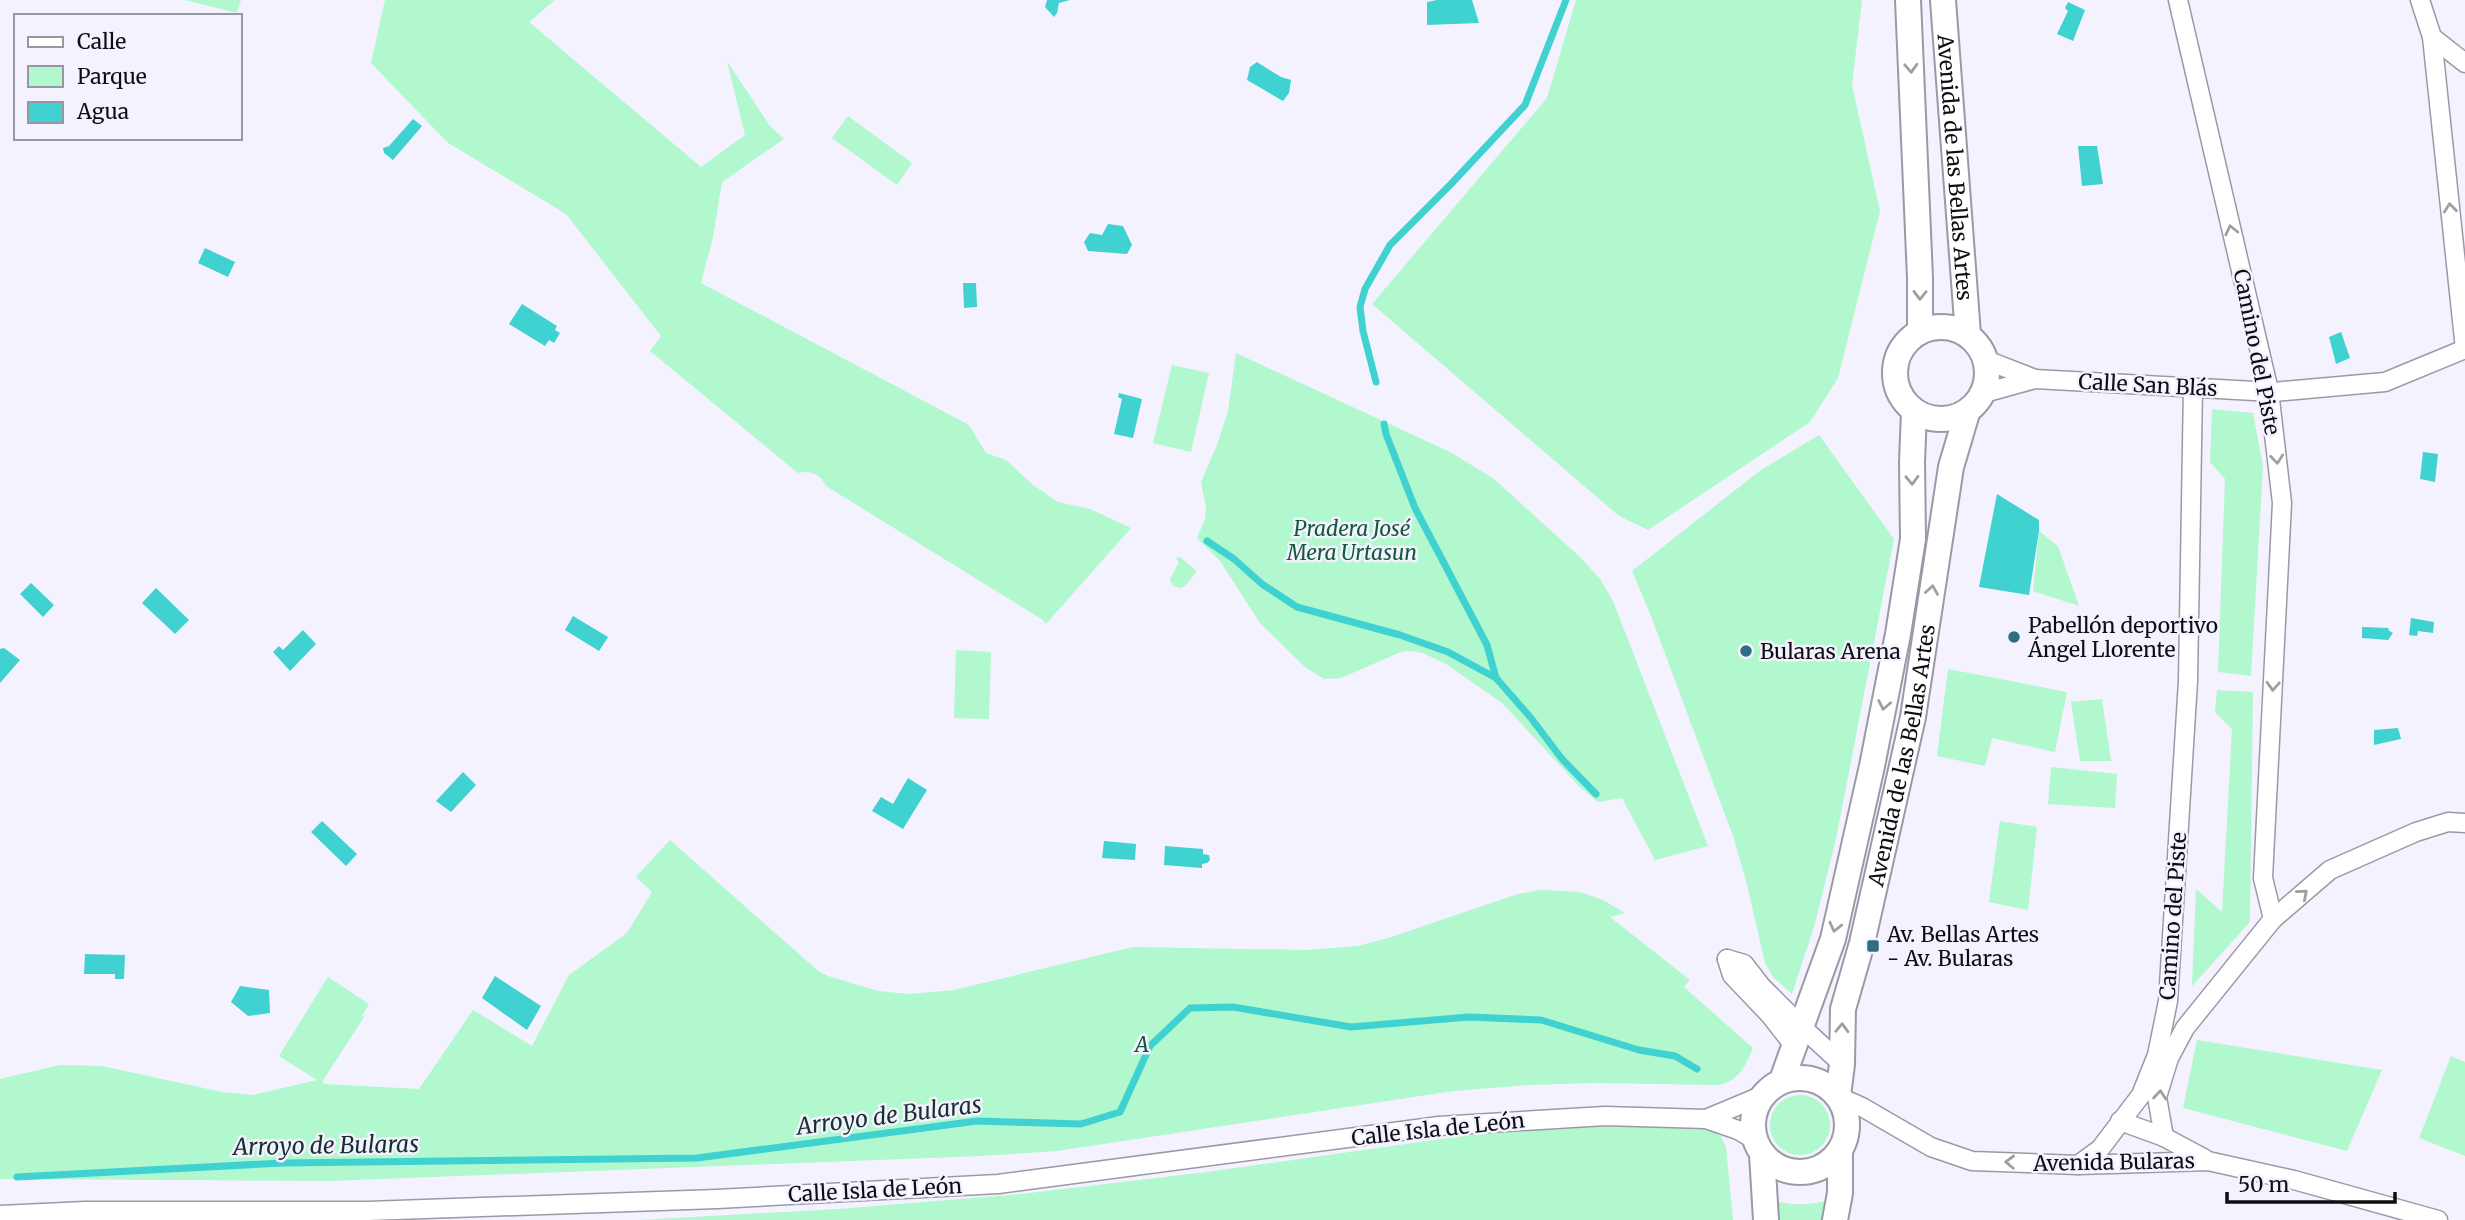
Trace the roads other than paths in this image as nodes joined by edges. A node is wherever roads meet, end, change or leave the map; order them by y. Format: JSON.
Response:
{"nodes":[{"id":1,"x":1908,"y":0,"type":"edge"},
{"id":2,"x":1943,"y":0,"type":"edge"},
{"id":3,"x":2178,"y":0,"type":"edge"},
{"id":4,"x":2420,"y":0,"type":"edge"},
{"id":5,"x":2432,"y":37,"type":"junction"},
{"id":6,"x":2465,"y":63,"type":"edge"},
{"id":7,"x":1920,"y":331,"type":"junction"},
{"id":8,"x":1968,"y":335,"type":"junction"},
{"id":9,"x":2465,"y":349,"type":"edge"},
{"id":10,"x":1986,"y":360,"type":"junction"},
{"id":11,"x":2035,"y":379,"type":"junction"},
{"id":12,"x":2193,"y":387,"type":"junction"},
{"id":13,"x":2269,"y":391,"type":"junction"},
{"id":14,"x":1984,"y":393,"type":"junction"},
{"id":15,"x":1914,"y":412,"type":"junction"},
{"id":16,"x":1967,"y":413,"type":"junction"},
{"id":17,"x":2465,"y":823,"type":"edge"},
{"id":18,"x":2273,"y":919,"type":"junction"},
{"id":19,"x":1799,"y":1037,"type":"junction"},
{"id":20,"x":1842,"y":1064,"type":"junction"},
{"id":21,"x":1782,"y":1080,"type":"junction"},
{"id":22,"x":1761,"y":1096,"type":"junction"},
{"id":23,"x":1838,"y":1097,"type":"junction"},
{"id":24,"x":1706,"y":1119,"type":"junction"},
{"id":25,"x":2120,"y":1121,"type":"junction"},
{"id":26,"x":2164,"y":1137,"type":"junction"},
{"id":27,"x":1758,"y":1147,"type":"junction"},
{"id":28,"x":1840,"y":1152,"type":"junction"},
{"id":29,"x":2208,"y":1161,"type":"junction"},
{"id":30,"x":2078,"y":1165,"type":"junction"},
{"id":31,"x":0,"y":1208,"type":"edge"},
{"id":32,"x":40,"y":1212,"type":"junction"},
{"id":33,"x":0,"y":1215,"type":"edge"},
{"id":34,"x":1766,"y":1220,"type":"edge"},
{"id":35,"x":1835,"y":1220,"type":"edge"},
{"id":36,"x":2438,"y":1220,"type":"edge"}],
"edges":[{"from":1,"to":7,"type":"street","name":"Avenida de las Bellas Artes","one_way":true},
{"from":2,"to":8,"type":"street","name":"Avenida de las Bellas Artes"},
{"from":13,"to":3,"type":"street","name":"Camino del Piste","one_way":true},
{"from":4,"to":5,"type":"street"},
{"from":5,"to":6,"type":"street"},
{"from":9,"to":5,"type":"street","one_way":true},
{"from":7,"to":8,"type":"street"},
{"from":7,"to":15,"type":"street"},
{"from":8,"to":10,"type":"street"},
{"from":9,"to":13,"type":"street","name":"Calle San Blás"},
{"from":10,"to":11,"type":"street","name":"Calle San Blás"},
{"from":10,"to":14,"type":"street"},
{"from":11,"to":12,"type":"street","name":"Calle San Blás"},
{"from":11,"to":14,"type":"street","name":"Calle San Blás"},
{"from":12,"to":13,"type":"street","name":"Calle San Blás"},
{"from":12,"to":25,"type":"street","name":"Camino del Piste"},
{"from":13,"to":18,"type":"street","name":"Camino del Piste","one_way":true},
{"from":14,"to":16,"type":"street"},
{"from":15,"to":16,"type":"street"},
{"from":15,"to":19,"type":"street","name":"Avenida de las Bellas Artes","one_way":true},
{"from":20,"to":16,"type":"street","name":"Avenida de las Bellas Artes","one_way":true},
{"from":18,"to":17,"type":"street","one_way":true},
{"from":26,"to":18,"type":"street","one_way":true},
{"from":19,"to":20,"type":"street"},
{"from":19,"to":21,"type":"street","name":"Avenida de las Bellas Artes"},
{"from":20,"to":23,"type":"street","name":"Avenida de las Bellas Artes"},
{"from":21,"to":22,"type":"street"},
{"from":21,"to":23,"type":"street"},
{"from":22,"to":24,"type":"street","name":"Calle Isla de León"},
{"from":22,"to":27,"type":"street"},
{"from":23,"to":28,"type":"street"},
{"from":30,"to":23,"type":"street","name":"Avenida Bularas","one_way":true},
{"from":24,"to":27,"type":"street","name":"Calle Isla de León"},
{"from":24,"to":32,"type":"street","name":"Calle Isla de León"},
{"from":25,"to":26,"type":"street"},
{"from":25,"to":30,"type":"street","name":"Camino del Piste"},
{"from":26,"to":29,"type":"street"},
{"from":27,"to":28,"type":"street"},
{"from":27,"to":34,"type":"street"},
{"from":28,"to":35,"type":"street"},
{"from":29,"to":30,"type":"street","name":"Avenida Bularas"},
{"from":29,"to":36,"type":"street","name":"Avenida Bularas"},
{"from":31,"to":32,"type":"street","name":"Calle Isla de León"},
{"from":32,"to":33,"type":"street","name":"Calle Isla de León"}]}
